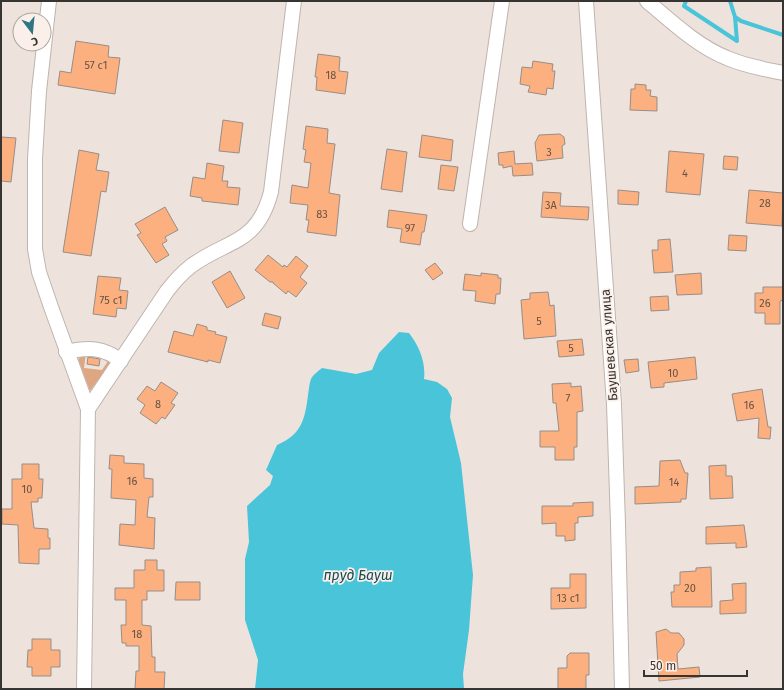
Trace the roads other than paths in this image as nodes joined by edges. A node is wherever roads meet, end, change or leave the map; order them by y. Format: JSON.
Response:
{"nodes":[{"id":1,"x":49,"y":1,"type":"edge"},
{"id":2,"x":294,"y":1,"type":"edge"},
{"id":3,"x":502,"y":1,"type":"edge"},
{"id":4,"x":586,"y":1,"type":"edge"},
{"id":5,"x":647,"y":1,"type":"edge"},
{"id":6,"x":783,"y":73,"type":"edge"},
{"id":7,"x":470,"y":224,"type":"dead end"},
{"id":8,"x":66,"y":352,"type":"junction"},
{"id":9,"x":121,"y":361,"type":"junction"},
{"id":10,"x":88,"y":409,"type":"junction"},
{"id":11,"x":84,"y":689,"type":"edge"},
{"id":12,"x":622,"y":689,"type":"edge"}],
"edges":[{"from":1,"to":8,"type":"street"},
{"from":2,"to":9,"type":"street"},
{"from":3,"to":7,"type":"street"},
{"from":4,"to":12,"type":"street","name":"Баушевская улица"},
{"from":5,"to":6,"type":"street"},
{"from":8,"to":9,"type":"street"},
{"from":8,"to":10,"type":"street"},
{"from":9,"to":10,"type":"street"},
{"from":10,"to":11,"type":"street"}]}
